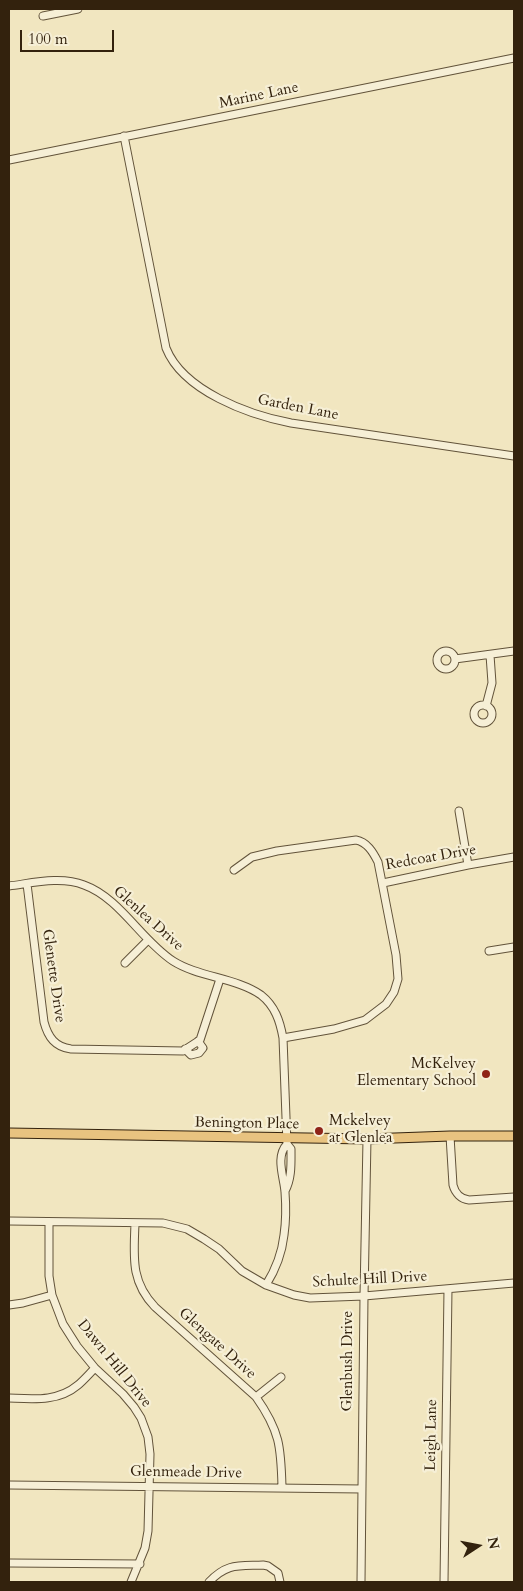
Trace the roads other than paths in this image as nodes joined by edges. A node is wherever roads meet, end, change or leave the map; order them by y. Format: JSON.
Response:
{"nodes":[{"id":1,"x":75,"y":9,"type":"edge"},
{"id":2,"x":42,"y":16,"type":"dead end"},
{"id":3,"x":514,"y":58,"type":"edge"},
{"id":4,"x":124,"y":136,"type":"junction"},
{"id":5,"x":9,"y":160,"type":"edge"},
{"id":6,"x":514,"y":456,"type":"edge"},
{"id":7,"x":514,"y":651,"type":"edge"},
{"id":8,"x":490,"y":655,"type":"junction"},
{"id":9,"x":455,"y":659,"type":"dead end"},
{"id":10,"x":486,"y":706,"type":"dead end"},
{"id":11,"x":459,"y":811,"type":"dead end"},
{"id":12,"x":514,"y":857,"type":"edge"},
{"id":13,"x":468,"y":865,"type":"junction"},
{"id":14,"x":234,"y":870,"type":"dead end"},
{"id":15,"x":383,"y":883,"type":"junction"},
{"id":16,"x":28,"y":884,"type":"junction"},
{"id":17,"x":9,"y":886,"type":"edge"},
{"id":18,"x":148,"y":940,"type":"junction"},
{"id":19,"x":514,"y":947,"type":"edge"},
{"id":20,"x":489,"y":951,"type":"dead end"},
{"id":21,"x":125,"y":963,"type":"dead end"},
{"id":22,"x":220,"y":979,"type":"junction"},
{"id":23,"x":284,"y":1038,"type":"junction"},
{"id":24,"x":9,"y":1134,"type":"edge"},
{"id":25,"x":450,"y":1136,"type":"junction"},
{"id":26,"x":514,"y":1136,"type":"edge"},
{"id":27,"x":367,"y":1139,"type":"junction"},
{"id":28,"x":287,"y":1141,"type":"junction"},
{"id":29,"x":514,"y":1197,"type":"edge"},
{"id":30,"x":9,"y":1221,"type":"edge"},
{"id":31,"x":50,"y":1222,"type":"junction"},
{"id":32,"x":135,"y":1223,"type":"junction"},
{"id":33,"x":514,"y":1283,"type":"edge"},
{"id":34,"x":266,"y":1285,"type":"junction"},
{"id":35,"x":448,"y":1289,"type":"junction"},
{"id":36,"x":52,"y":1295,"type":"junction"},
{"id":37,"x":364,"y":1296,"type":"junction"},
{"id":38,"x":9,"y":1305,"type":"edge"},
{"id":39,"x":95,"y":1368,"type":"junction"},
{"id":40,"x":280,"y":1376,"type":"dead end"},
{"id":41,"x":256,"y":1397,"type":"junction"},
{"id":42,"x":9,"y":1398,"type":"edge"},
{"id":43,"x":9,"y":1485,"type":"edge"},
{"id":44,"x":149,"y":1486,"type":"junction"},
{"id":45,"x":282,"y":1487,"type":"junction"},
{"id":46,"x":362,"y":1489,"type":"junction"},
{"id":47,"x":9,"y":1563,"type":"edge"},
{"id":48,"x":140,"y":1564,"type":"junction"},
{"id":49,"x":131,"y":1582,"type":"edge"},
{"id":50,"x":209,"y":1582,"type":"edge"},
{"id":51,"x":280,"y":1582,"type":"edge"},
{"id":52,"x":361,"y":1582,"type":"edge"},
{"id":53,"x":444,"y":1582,"type":"edge"}],
"edges":[{"from":1,"to":2,"type":"street"},
{"from":3,"to":4,"type":"street","name":"Marine Lane"},
{"from":4,"to":5,"type":"street","name":"Marine Lane"},
{"from":4,"to":6,"type":"street","name":"Garden Lane"},
{"from":7,"to":8,"type":"street"},
{"from":8,"to":9,"type":"street"},
{"from":8,"to":10,"type":"street"},
{"from":11,"to":13,"type":"street"},
{"from":12,"to":13,"type":"street","name":"Redcoat Drive"},
{"from":13,"to":15,"type":"street","name":"Redcoat Drive"},
{"from":14,"to":15,"type":"street","name":"Redcoat Drive"},
{"from":15,"to":23,"type":"street"},
{"from":16,"to":17,"type":"street","name":"Glenlea Drive"},
{"from":16,"to":18,"type":"street","name":"Glenlea Drive"},
{"from":16,"to":22,"type":"street","name":"Glenette Drive"},
{"from":18,"to":21,"type":"street"},
{"from":18,"to":22,"type":"street","name":"Glenlea Drive"},
{"from":19,"to":20,"type":"street"},
{"from":22,"to":23,"type":"street","name":"Glenlea Drive"},
{"from":23,"to":28,"type":"street","name":"Glenlea Drive"},
{"from":24,"to":28,"type":"main road","name":"Benington Place"},
{"from":25,"to":26,"type":"main road","name":"Benington Place"},
{"from":25,"to":27,"type":"main road","name":"Benington Place"},
{"from":25,"to":29,"type":"street"},
{"from":27,"to":28,"type":"main road","name":"Benington Place"},
{"from":27,"to":37,"type":"street","name":"Glenbush Drive"},
{"from":28,"to":34,"type":"street","name":"Glenlea Drive"},
{"from":30,"to":31,"type":"street","name":"Schulte Hill Drive"},
{"from":31,"to":32,"type":"street","name":"Schulte Hill Drive"},
{"from":31,"to":36,"type":"street","name":"Dawn Hill Drive"},
{"from":32,"to":34,"type":"street","name":"Schulte Hill Drive"},
{"from":32,"to":41,"type":"street","name":"Glengate Drive"},
{"from":33,"to":35,"type":"street","name":"Schulte Hill Drive"},
{"from":34,"to":37,"type":"street","name":"Schulte Hill Drive"},
{"from":35,"to":37,"type":"street","name":"Schulte Hill Drive"},
{"from":35,"to":53,"type":"street","name":"Leigh Lane"},
{"from":36,"to":38,"type":"street"},
{"from":36,"to":39,"type":"street","name":"Dawn Hill Drive"},
{"from":37,"to":46,"type":"street","name":"Glenbush Drive"},
{"from":39,"to":42,"type":"street"},
{"from":39,"to":44,"type":"street","name":"Dawn Hill Drive"},
{"from":40,"to":41,"type":"street"},
{"from":41,"to":45,"type":"street","name":"Glengate Drive"},
{"from":43,"to":44,"type":"street","name":"Glenmeade Drive"},
{"from":44,"to":45,"type":"street","name":"Glenmeade Drive"},
{"from":44,"to":48,"type":"street","name":"Dawn Hill Drive"},
{"from":45,"to":46,"type":"street","name":"Glenmeade Drive"},
{"from":46,"to":52,"type":"street","name":"Glenbush Drive"},
{"from":47,"to":48,"type":"street"},
{"from":48,"to":49,"type":"street","name":"Dawn Hill Drive"},
{"from":50,"to":51,"type":"street"}]}
